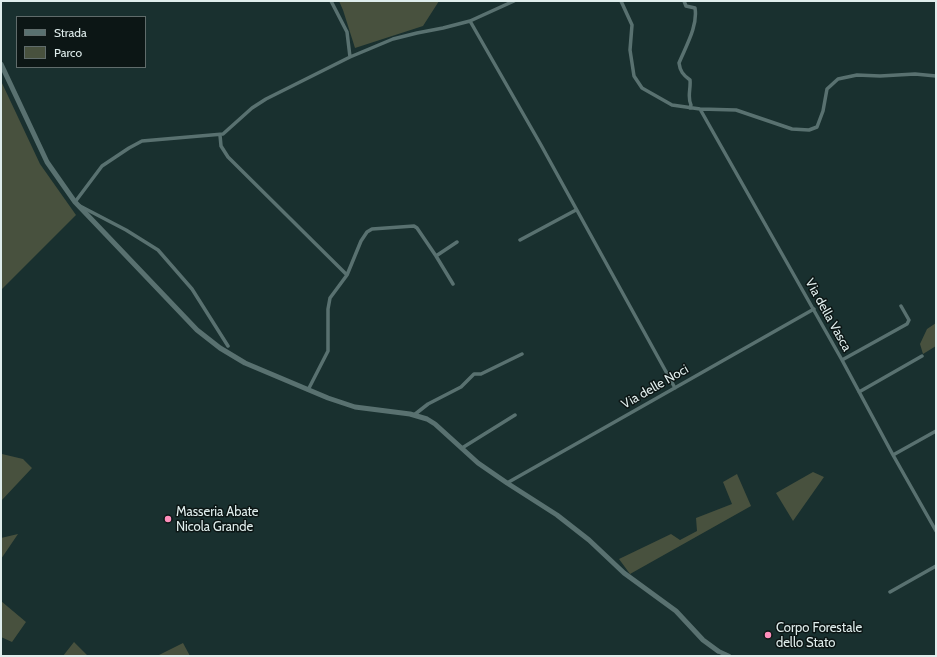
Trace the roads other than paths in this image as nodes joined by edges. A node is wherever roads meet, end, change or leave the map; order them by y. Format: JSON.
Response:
{"nodes":[{"id":1,"x":331,"y":1,"type":"edge"},
{"id":2,"x":514,"y":1,"type":"edge"},
{"id":3,"x":621,"y":1,"type":"edge"},
{"id":4,"x":684,"y":1,"type":"edge"},
{"id":5,"x":470,"y":21,"type":"junction"},
{"id":6,"x":350,"y":57,"type":"junction"},
{"id":7,"x":1,"y":64,"type":"edge"},
{"id":8,"x":936,"y":76,"type":"edge"},
{"id":9,"x":690,"y":108,"type":"junction"},
{"id":10,"x":700,"y":109,"type":"junction"},
{"id":11,"x":220,"y":135,"type":"junction"},
{"id":12,"x":77,"y":204,"type":"junction"},
{"id":13,"x":576,"y":210,"type":"junction"},
{"id":14,"x":520,"y":240,"type":"dead end"},
{"id":15,"x":457,"y":242,"type":"dead end"},
{"id":16,"x":436,"y":256,"type":"junction"},
{"id":17,"x":347,"y":275,"type":"junction"},
{"id":18,"x":453,"y":284,"type":"dead end"},
{"id":19,"x":901,"y":306,"type":"dead end"},
{"id":20,"x":814,"y":309,"type":"junction"},
{"id":21,"x":224,"y":341,"type":"junction"},
{"id":22,"x":228,"y":346,"type":"dead end"},
{"id":23,"x":220,"y":348,"type":"junction"},
{"id":24,"x":522,"y":354,"type":"dead end"},
{"id":25,"x":922,"y":356,"type":"dead end"},
{"id":26,"x":842,"y":360,"type":"junction"},
{"id":27,"x":674,"y":388,"type":"junction"},
{"id":28,"x":308,"y":390,"type":"junction"},
{"id":29,"x":859,"y":392,"type":"junction"},
{"id":30,"x":414,"y":415,"type":"junction"},
{"id":31,"x":515,"y":415,"type":"dead end"},
{"id":32,"x":936,"y":431,"type":"edge"},
{"id":33,"x":462,"y":448,"type":"junction"},
{"id":34,"x":893,"y":456,"type":"junction"},
{"id":35,"x":507,"y":483,"type":"junction"},
{"id":36,"x":936,"y":531,"type":"edge"},
{"id":37,"x":936,"y":566,"type":"edge"},
{"id":38,"x":890,"y":592,"type":"dead end"},
{"id":39,"x":718,"y":651,"type":"joint"},
{"id":40,"x":730,"y":656,"type":"edge"}],
"edges":[{"from":1,"to":6,"type":"street"},
{"from":2,"to":5,"type":"street"},
{"from":3,"to":9,"type":"street"},
{"from":4,"to":9,"type":"street"},
{"from":5,"to":6,"type":"street"},
{"from":5,"to":13,"type":"street"},
{"from":6,"to":11,"type":"street"},
{"from":7,"to":12,"type":"main road"},
{"from":8,"to":10,"type":"street"},
{"from":9,"to":10,"type":"street"},
{"from":10,"to":20,"type":"street","name":"Via della Vasca"},
{"from":11,"to":12,"type":"street"},
{"from":11,"to":17,"type":"street"},
{"from":12,"to":21,"type":"street"},
{"from":12,"to":23,"type":"main road"},
{"from":13,"to":14,"type":"street"},
{"from":13,"to":27,"type":"street"},
{"from":15,"to":16,"type":"street"},
{"from":16,"to":17,"type":"street"},
{"from":16,"to":18,"type":"street"},
{"from":17,"to":28,"type":"street"},
{"from":19,"to":26,"type":"street"},
{"from":20,"to":26,"type":"street","name":"Via della Vasca"},
{"from":20,"to":27,"type":"street","name":"Via delle Noci"},
{"from":21,"to":22,"type":"street"},
{"from":21,"to":23,"type":"street"},
{"from":23,"to":28,"type":"main road"},
{"from":24,"to":30,"type":"street"},
{"from":25,"to":29,"type":"street"},
{"from":26,"to":29,"type":"street","name":"Via della Vasca"},
{"from":27,"to":35,"type":"street","name":"Via delle Noci"},
{"from":28,"to":30,"type":"main road"},
{"from":29,"to":34,"type":"street","name":"Via della Vasca"},
{"from":30,"to":33,"type":"main road"},
{"from":31,"to":33,"type":"street"},
{"from":32,"to":34,"type":"street"},
{"from":33,"to":35,"type":"main road"},
{"from":34,"to":36,"type":"street","name":"Via della Vasca"},
{"from":35,"to":39,"type":"main road"},
{"from":37,"to":38,"type":"street"},
{"from":39,"to":40,"type":"street"}]}
